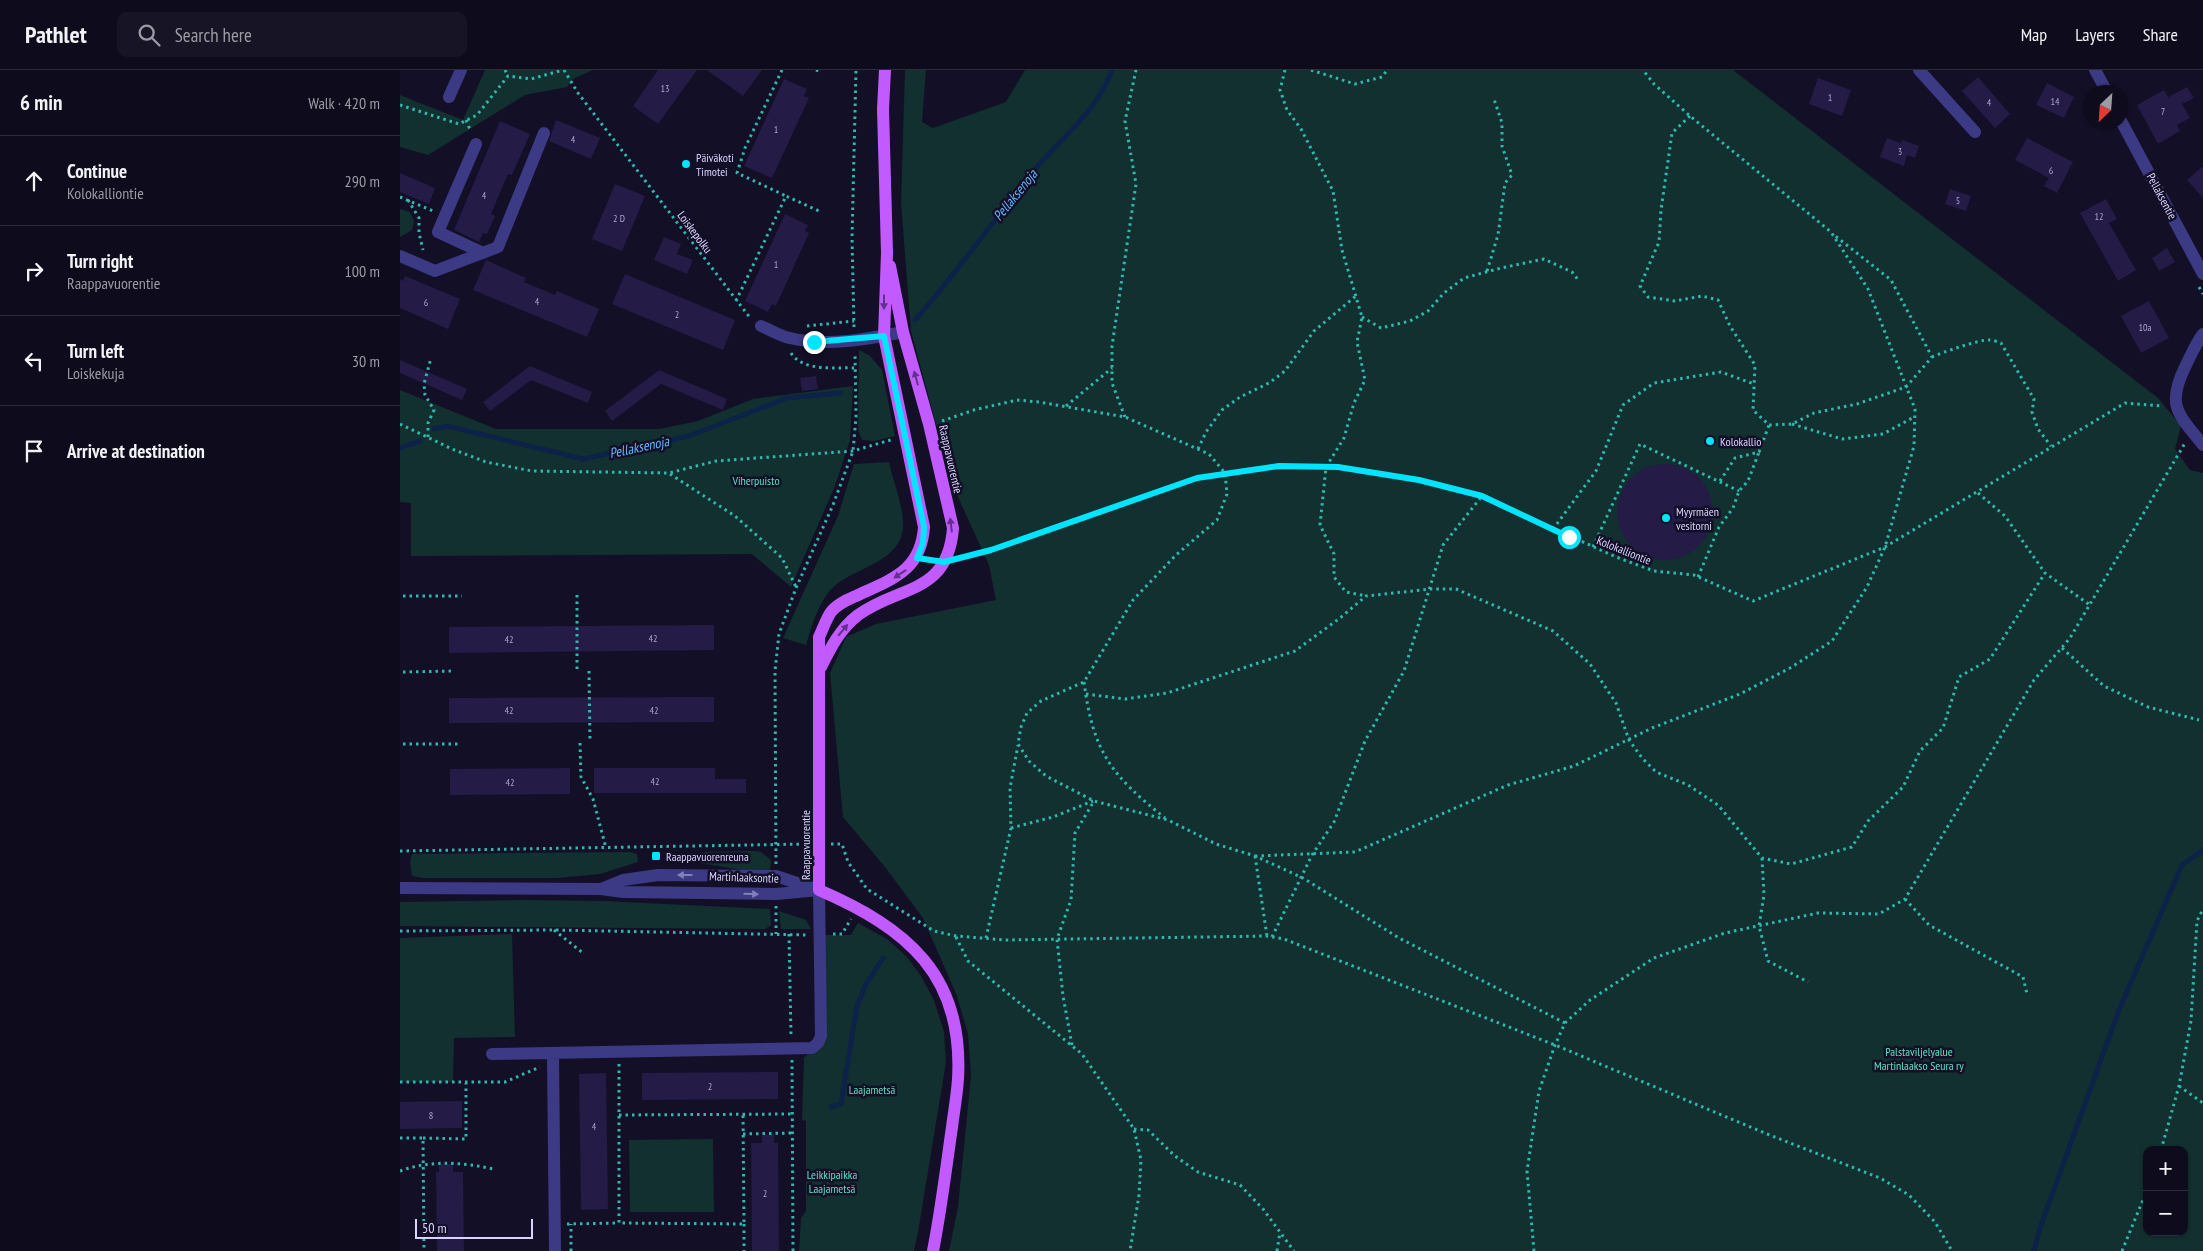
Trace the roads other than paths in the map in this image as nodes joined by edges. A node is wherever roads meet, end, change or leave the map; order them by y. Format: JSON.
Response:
{"nodes":[{"id":1,"x":461,"y":70,"type":"edge"},
{"id":2,"x":885,"y":70,"type":"edge"},
{"id":3,"x":1919,"y":70,"type":"edge"},
{"id":4,"x":2095,"y":70,"type":"edge"},
{"id":5,"x":2103,"y":85,"type":"edge"},
{"id":6,"x":449,"y":97,"type":"dead end"},
{"id":7,"x":2126,"y":130,"type":"edge"},
{"id":8,"x":1975,"y":132,"type":"dead end"},
{"id":9,"x":544,"y":133,"type":"dead end"},
{"id":10,"x":476,"y":144,"type":"dead end"},
{"id":11,"x":483,"y":253,"type":"junction"},
{"id":12,"x":886,"y":253,"type":"junction"},
{"id":13,"x":400,"y":256,"type":"edge"},
{"id":14,"x":2203,"y":274,"type":"edge"},
{"id":15,"x":761,"y":326,"type":"road end"},
{"id":16,"x":903,"y":332,"type":"junction"},
{"id":17,"x":2203,"y":334,"type":"edge"},
{"id":18,"x":884,"y":336,"type":"junction"},
{"id":19,"x":2203,"y":446,"type":"edge"},
{"id":20,"x":819,"y":672,"type":"junction"},
{"id":21,"x":400,"y":888,"type":"edge"},
{"id":22,"x":601,"y":889,"type":"junction"},
{"id":23,"x":819,"y":890,"type":"junction"},
{"id":24,"x":492,"y":1054,"type":"dead end"},
{"id":25,"x":554,"y":1058,"type":"junction"},
{"id":26,"x":555,"y":1251,"type":"edge"},
{"id":27,"x":933,"y":1251,"type":"edge"}],
"edges":[{"from":1,"to":6,"type":"street"},
{"from":2,"to":12,"type":"main road","name":"Raappavuorentie"},
{"from":3,"to":8,"type":"street"},
{"from":4,"to":5,"type":"street"},
{"from":7,"to":14,"type":"street","name":"Pellaksentie"},
{"from":9,"to":11,"type":"street"},
{"from":10,"to":11,"type":"street"},
{"from":11,"to":13,"type":"street"},
{"from":12,"to":16,"type":"main road","name":"Raappavuorentie"},
{"from":12,"to":18,"type":"main road","name":"Raappavuorentie","one_way":true},
{"from":15,"to":18,"type":"street"},
{"from":16,"to":18,"type":"street"},
{"from":20,"to":16,"type":"main road","name":"Raappavuorentie","one_way":true},
{"from":17,"to":19,"type":"street"},
{"from":18,"to":20,"type":"main road","name":"Raappavuorentie","one_way":true},
{"from":20,"to":23,"type":"main road","name":"Raappavuorentie"},
{"from":21,"to":22,"type":"street","name":"Martinlaaksontie"},
{"from":22,"to":23,"type":"street","name":"Martinlaaksontie","one_way":true},
{"from":23,"to":22,"type":"street","name":"Martinlaaksontie","one_way":true},
{"from":23,"to":25,"type":"street"},
{"from":23,"to":27,"type":"main road","name":"Raappavuorentie"},
{"from":24,"to":25,"type":"street"},
{"from":25,"to":26,"type":"street"}]}
